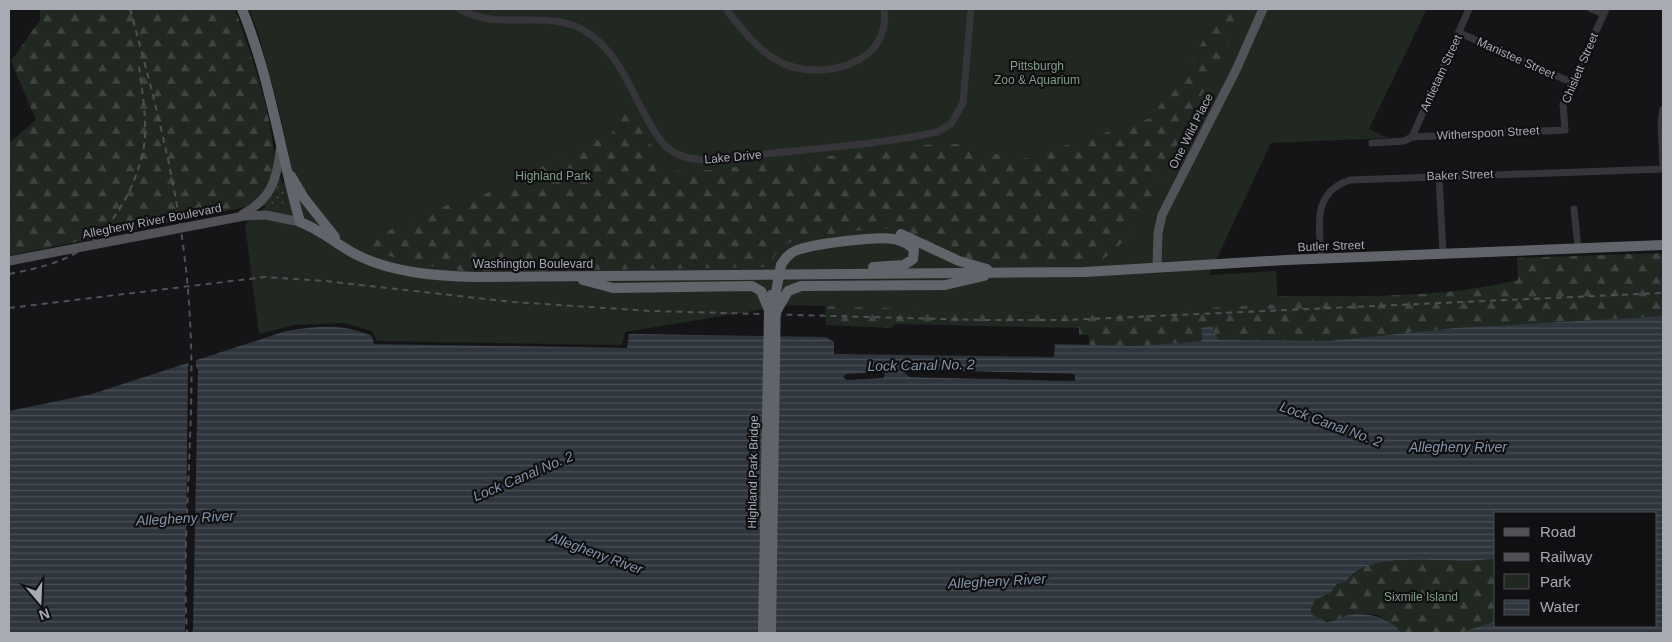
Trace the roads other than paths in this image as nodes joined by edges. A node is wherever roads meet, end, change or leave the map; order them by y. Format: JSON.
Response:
{"nodes":[{"id":1,"x":242,"y":9,"type":"edge"},
{"id":2,"x":460,"y":9,"type":"edge"},
{"id":3,"x":726,"y":9,"type":"edge"},
{"id":4,"x":884,"y":9,"type":"edge"},
{"id":5,"x":971,"y":9,"type":"edge"},
{"id":6,"x":1264,"y":9,"type":"edge"},
{"id":7,"x":1469,"y":9,"type":"edge"},
{"id":8,"x":1591,"y":9,"type":"edge"},
{"id":9,"x":1605,"y":12,"type":"edge"},
{"id":10,"x":1460,"y":33,"type":"junction"},
{"id":11,"x":1573,"y":83,"type":"junction"},
{"id":12,"x":1663,"y":109,"type":"edge"},
{"id":13,"x":1564,"y":130,"type":"joint"},
{"id":14,"x":1412,"y":137,"type":"junction"},
{"id":15,"x":1372,"y":143,"type":"dead end"},
{"id":16,"x":282,"y":155,"type":"junction"},
{"id":17,"x":1663,"y":167,"type":"edge"},
{"id":18,"x":1439,"y":176,"type":"junction"},
{"id":19,"x":1574,"y":209,"type":"dead end"},
{"id":20,"x":235,"y":217,"type":"junction"},
{"id":21,"x":300,"y":222,"type":"junction"},
{"id":22,"x":1663,"y":245,"type":"edge"},
{"id":23,"x":342,"y":246,"type":"junction"},
{"id":24,"x":1578,"y":248,"type":"junction"},
{"id":25,"x":1443,"y":254,"type":"junction"},
{"id":26,"x":1321,"y":258,"type":"junction"},
{"id":27,"x":9,"y":261,"type":"edge"},
{"id":28,"x":777,"y":268,"type":"junction"},
{"id":29,"x":1157,"y":268,"type":"junction"},
{"id":30,"x":1000,"y":273,"type":"junction"},
{"id":31,"x":567,"y":276,"type":"junction"},
{"id":32,"x":772,"y":311,"type":"junction"},
{"id":33,"x":763,"y":633,"type":"edge"},
{"id":34,"x":771,"y":633,"type":"edge"}],
"edges":[{"from":1,"to":16,"type":"highway"},
{"from":2,"to":5,"type":"street","name":"Lake Drive"},
{"from":3,"to":4,"type":"street"},
{"from":6,"to":29,"type":"main road","name":"One Wild Place"},
{"from":7,"to":10,"type":"street","name":"Antietam Street"},
{"from":8,"to":9,"type":"street"},
{"from":9,"to":11,"type":"street","name":"Chislett Street"},
{"from":10,"to":11,"type":"street","name":"Manistee Street"},
{"from":10,"to":14,"type":"street","name":"Antietam Street"},
{"from":11,"to":13,"type":"street","name":"Chislett Street"},
{"from":12,"to":17,"type":"street"},
{"from":13,"to":14,"type":"street","name":"Witherspoon Street"},
{"from":14,"to":15,"type":"street","name":"Witherspoon Street"},
{"from":16,"to":20,"type":"main road"},
{"from":16,"to":21,"type":"highway"},
{"from":16,"to":23,"type":"highway"},
{"from":17,"to":18,"type":"street","name":"Baker Street"},
{"from":18,"to":25,"type":"street"},
{"from":18,"to":26,"type":"street","name":"Baker Street"},
{"from":19,"to":24,"type":"street"},
{"from":20,"to":21,"type":"main road","name":"Allegheny River Boulevard"},
{"from":20,"to":27,"type":"main road","name":"Allegheny River Boulevard"},
{"from":21,"to":23,"type":"highway","name":"Washington Boulevard"},
{"from":22,"to":24,"type":"highway","name":"Butler Street"},
{"from":23,"to":31,"type":"highway","name":"Washington Boulevard"},
{"from":24,"to":25,"type":"highway","name":"Butler Street"},
{"from":25,"to":26,"type":"highway","name":"Butler Street"},
{"from":26,"to":29,"type":"highway","name":"Butler Street"},
{"from":28,"to":28,"type":"highway"},
{"from":28,"to":30,"type":"highway","name":"Washington Boulevard"},
{"from":28,"to":30,"type":"highway"},
{"from":28,"to":31,"type":"highway","name":"Washington Boulevard"},
{"from":28,"to":32,"type":"highway","bridge":true},
{"from":29,"to":30,"type":"highway","name":"Butler Street"},
{"from":30,"to":32,"type":"highway"},
{"from":31,"to":32,"type":"highway"},
{"from":32,"to":33,"type":"highway","name":"Highland Park Bridge","bridge":true},
{"from":32,"to":34,"type":"highway","name":"Highland Park Bridge","bridge":true}]}
